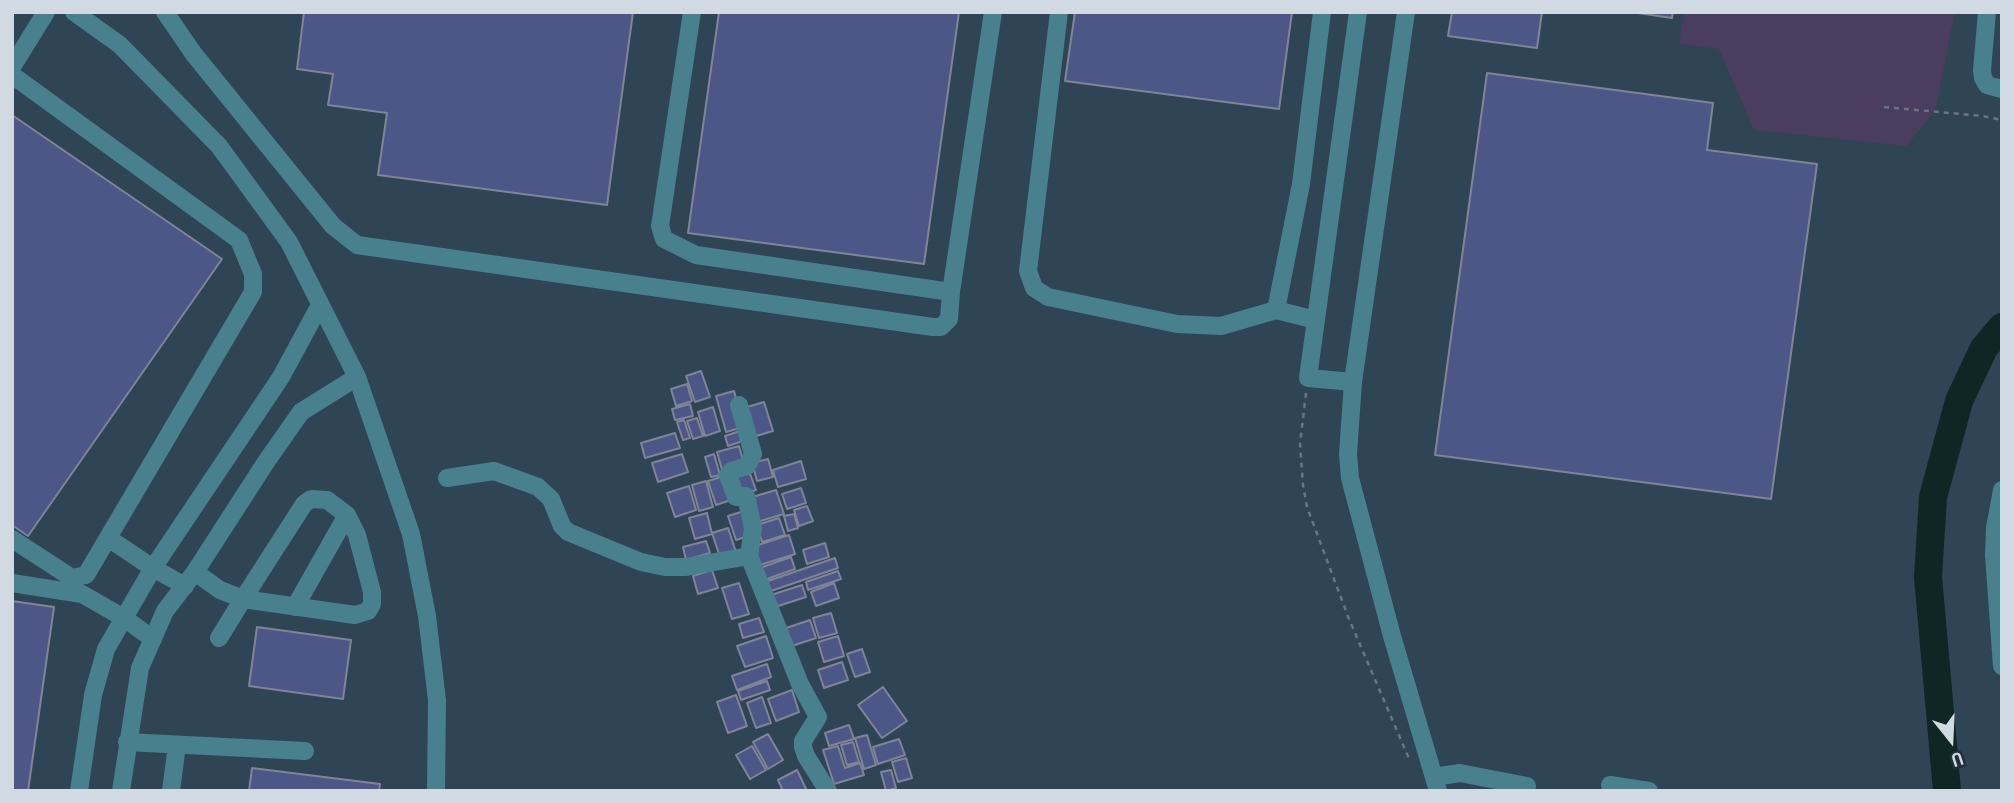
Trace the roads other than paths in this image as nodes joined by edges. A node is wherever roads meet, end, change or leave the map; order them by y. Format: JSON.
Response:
{"nodes":[{"id":1,"x":47,"y":12,"type":"edge"},
{"id":2,"x":74,"y":12,"type":"edge"},
{"id":3,"x":165,"y":12,"type":"edge"},
{"id":4,"x":691,"y":12,"type":"edge"},
{"id":5,"x":993,"y":12,"type":"edge"},
{"id":6,"x":1059,"y":12,"type":"edge"},
{"id":7,"x":1322,"y":12,"type":"edge"},
{"id":8,"x":1358,"y":12,"type":"edge"},
{"id":9,"x":1406,"y":12,"type":"edge"},
{"id":10,"x":1987,"y":12,"type":"edge"},
{"id":11,"x":12,"y":67,"type":"edge"},
{"id":12,"x":12,"y":75,"type":"edge"},
{"id":13,"x":2002,"y":89,"type":"edge"},
{"id":14,"x":951,"y":292,"type":"junction"},
{"id":15,"x":320,"y":305,"type":"junction"},
{"id":16,"x":1276,"y":310,"type":"junction"},
{"id":17,"x":1316,"y":320,"type":"junction"},
{"id":18,"x":357,"y":377,"type":"junction"},
{"id":19,"x":1353,"y":382,"type":"junction"},
{"id":20,"x":739,"y":405,"type":"dead end"},
{"id":21,"x":447,"y":478,"type":"dead end"},
{"id":22,"x":2002,"y":490,"type":"edge"},
{"id":23,"x":347,"y":515,"type":"junction"},
{"id":24,"x":12,"y":538,"type":"edge"},
{"id":25,"x":108,"y":538,"type":"junction"},
{"id":26,"x":749,"y":556,"type":"junction"},
{"id":27,"x":153,"y":568,"type":"junction"},
{"id":28,"x":190,"y":579,"type":"junction"},
{"id":29,"x":12,"y":583,"type":"edge"},
{"id":30,"x":243,"y":599,"type":"junction"},
{"id":31,"x":295,"y":607,"type":"junction"},
{"id":32,"x":124,"y":618,"type":"junction"},
{"id":33,"x":2000,"y":631,"type":"edge"},
{"id":34,"x":219,"y":638,"type":"dead end"},
{"id":35,"x":153,"y":639,"type":"junction"},
{"id":36,"x":2002,"y":666,"type":"edge"},
{"id":37,"x":127,"y":742,"type":"junction"},
{"id":38,"x":177,"y":745,"type":"junction"},
{"id":39,"x":305,"y":751,"type":"dead end"},
{"id":40,"x":1436,"y":784,"type":"edge"},
{"id":41,"x":1610,"y":785,"type":"dead end"},
{"id":42,"x":1527,"y":786,"type":"dead end"},
{"id":43,"x":79,"y":791,"type":"edge"},
{"id":44,"x":121,"y":791,"type":"edge"},
{"id":45,"x":171,"y":791,"type":"edge"},
{"id":46,"x":436,"y":791,"type":"edge"},
{"id":47,"x":828,"y":791,"type":"edge"},
{"id":48,"x":1648,"y":791,"type":"edge"}],
"edges":[{"from":1,"to":11,"type":"street"},
{"from":2,"to":15,"type":"street"},
{"from":3,"to":14,"type":"street"},
{"from":4,"to":14,"type":"street"},
{"from":5,"to":14,"type":"street"},
{"from":6,"to":16,"type":"street"},
{"from":7,"to":16,"type":"street"},
{"from":8,"to":17,"type":"street"},
{"from":9,"to":19,"type":"street"},
{"from":10,"to":13,"type":"street"},
{"from":12,"to":25,"type":"street"},
{"from":15,"to":18,"type":"street"},
{"from":15,"to":27,"type":"street"},
{"from":16,"to":17,"type":"street"},
{"from":17,"to":19,"type":"street"},
{"from":18,"to":28,"type":"street"},
{"from":18,"to":46,"type":"street"},
{"from":19,"to":40,"type":"street"},
{"from":20,"to":26,"type":"street"},
{"from":21,"to":26,"type":"street"},
{"from":22,"to":33,"type":"street"},
{"from":23,"to":30,"type":"street"},
{"from":23,"to":31,"type":"street"},
{"from":23,"to":31,"type":"street"},
{"from":24,"to":25,"type":"street"},
{"from":25,"to":27,"type":"street"},
{"from":26,"to":47,"type":"street"},
{"from":27,"to":28,"type":"street"},
{"from":27,"to":32,"type":"street"},
{"from":28,"to":30,"type":"street"},
{"from":28,"to":35,"type":"street"},
{"from":29,"to":32,"type":"street"},
{"from":30,"to":31,"type":"street"},
{"from":30,"to":34,"type":"street"},
{"from":32,"to":35,"type":"street"},
{"from":32,"to":43,"type":"street"},
{"from":33,"to":36,"type":"street"},
{"from":35,"to":37,"type":"street"},
{"from":37,"to":38,"type":"street"},
{"from":37,"to":44,"type":"street"},
{"from":38,"to":39,"type":"street"},
{"from":38,"to":45,"type":"street"},
{"from":40,"to":42,"type":"street"},
{"from":41,"to":48,"type":"street"}]}
